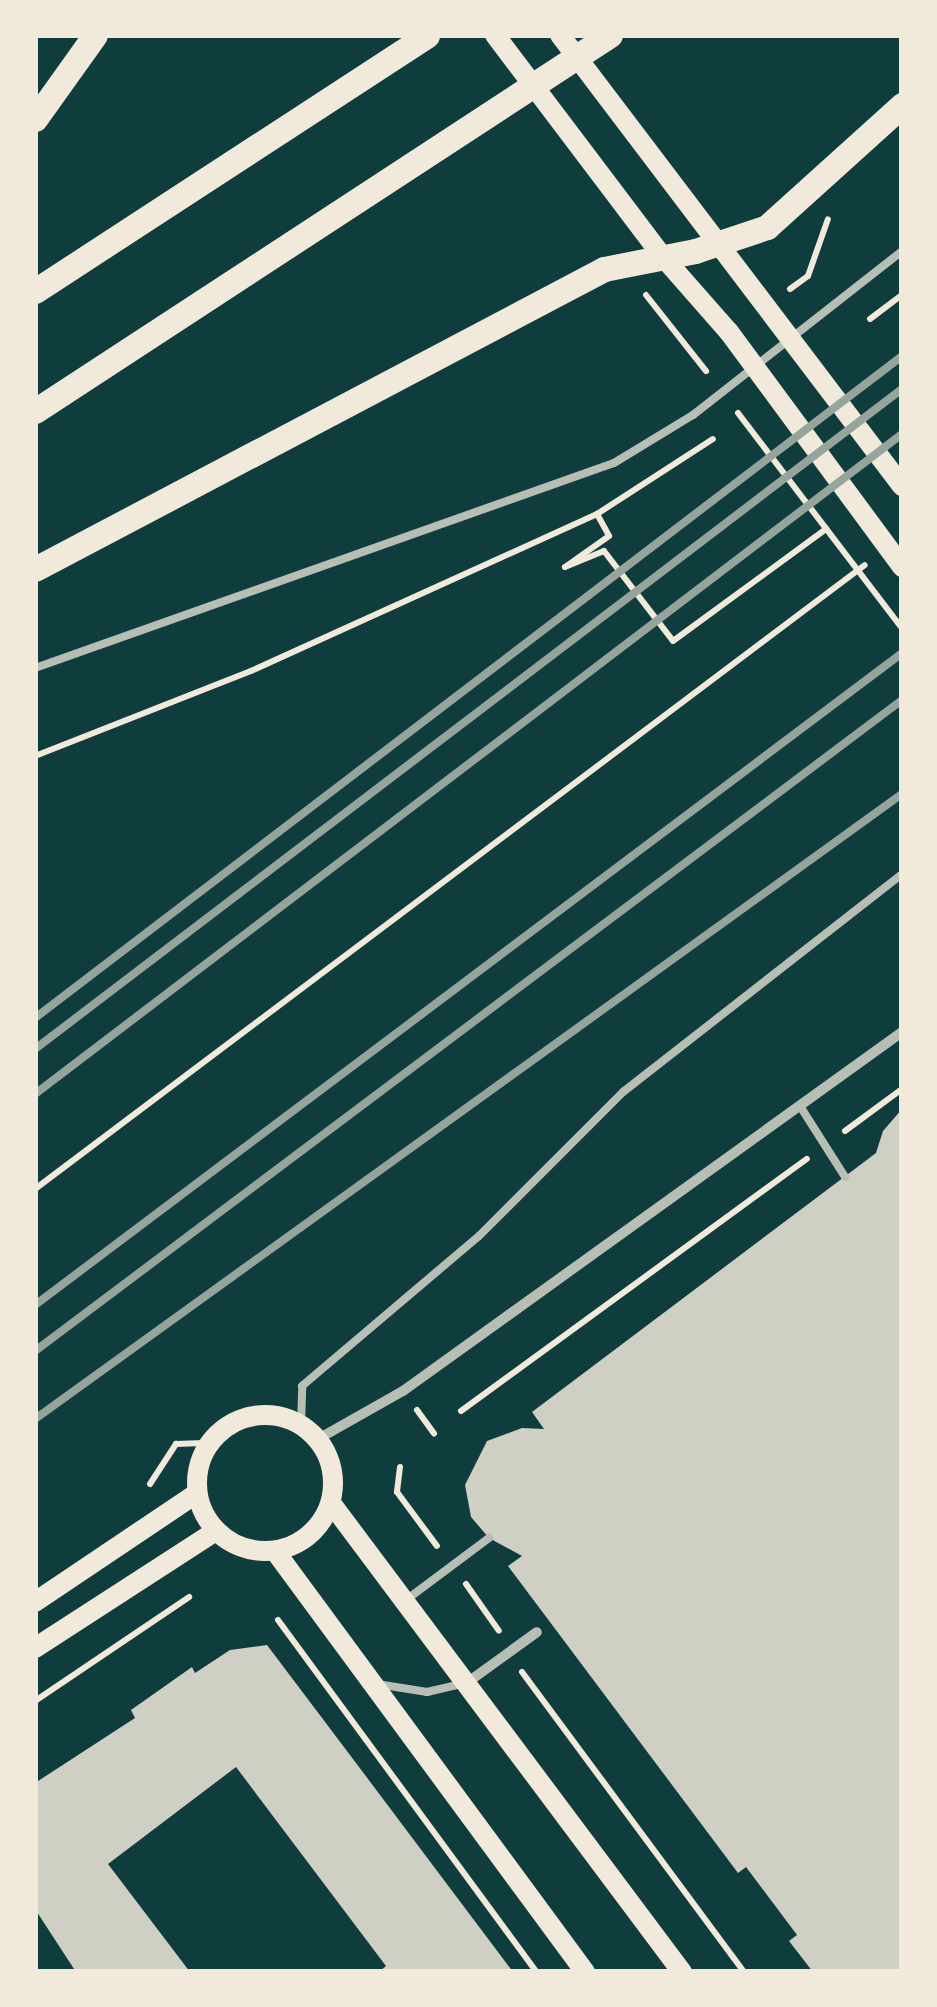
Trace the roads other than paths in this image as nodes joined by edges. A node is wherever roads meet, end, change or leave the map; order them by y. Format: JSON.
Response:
{"nodes":[{"id":1,"x":96,"y":35,"type":"edge"},
{"id":2,"x":427,"y":35,"type":"edge"},
{"id":3,"x":495,"y":35,"type":"edge"},
{"id":4,"x":560,"y":35,"type":"edge"},
{"id":5,"x":610,"y":35,"type":"edge"},
{"id":6,"x":902,"y":105,"type":"edge"},
{"id":7,"x":35,"y":119,"type":"edge"},
{"id":8,"x":720,"y":244,"type":"junction"},
{"id":9,"x":902,"y":251,"type":"edge"},
{"id":10,"x":662,"y":257,"type":"junction"},
{"id":11,"x":35,"y":291,"type":"edge"},
{"id":12,"x":35,"y":411,"type":"edge"},
{"id":13,"x":902,"y":486,"type":"edge"},
{"id":14,"x":902,"y":567,"type":"edge"},
{"id":15,"x":35,"y":569,"type":"edge"},
{"id":16,"x":35,"y":668,"type":"edge"},
{"id":17,"x":902,"y":874,"type":"edge"},
{"id":18,"x":902,"y":1032,"type":"edge"},
{"id":19,"x":800,"y":1106,"type":"junction"},
{"id":20,"x":845,"y":1176,"type":"dead end"},
{"id":21,"x":301,"y":1424,"type":"junction"},
{"id":22,"x":318,"y":1438,"type":"junction"},
{"id":23,"x":197,"y":1493,"type":"junction"},
{"id":24,"x":331,"y":1503,"type":"junction"},
{"id":25,"x":216,"y":1531,"type":"junction"},
{"id":26,"x":489,"y":1538,"type":"dead end"},
{"id":27,"x":276,"y":1551,"type":"junction"},
{"id":28,"x":406,"y":1600,"type":"junction"},
{"id":29,"x":35,"y":1602,"type":"edge"},
{"id":30,"x":537,"y":1632,"type":"dead end"},
{"id":31,"x":35,"y":1648,"type":"edge"},
{"id":32,"x":468,"y":1682,"type":"junction"},
{"id":33,"x":367,"y":1683,"type":"junction"},
{"id":34,"x":585,"y":1972,"type":"edge"},
{"id":35,"x":682,"y":1972,"type":"edge"}],
"edges":[{"from":1,"to":7,"type":"main road"},
{"from":2,"to":11,"type":"main road"},
{"from":3,"to":10,"type":"main road"},
{"from":4,"to":8,"type":"main road"},
{"from":5,"to":12,"type":"main road"},
{"from":6,"to":8,"type":"main road"},
{"from":8,"to":10,"type":"main road"},
{"from":8,"to":13,"type":"main road"},
{"from":9,"to":16,"type":"lane"},
{"from":10,"to":14,"type":"main road"},
{"from":10,"to":15,"type":"main road"},
{"from":17,"to":21,"type":"lane"},
{"from":18,"to":19,"type":"street"},
{"from":19,"to":20,"type":"lane"},
{"from":19,"to":22,"type":"street"},
{"from":21,"to":22,"type":"main road"},
{"from":21,"to":23,"type":"main road"},
{"from":22,"to":24,"type":"main road"},
{"from":23,"to":25,"type":"main road"},
{"from":23,"to":29,"type":"main road"},
{"from":24,"to":27,"type":"main road"},
{"from":24,"to":28,"type":"main road"},
{"from":25,"to":27,"type":"main road"},
{"from":25,"to":31,"type":"main road"},
{"from":26,"to":28,"type":"lane"},
{"from":27,"to":33,"type":"main road"},
{"from":28,"to":32,"type":"main road"},
{"from":30,"to":32,"type":"street"},
{"from":32,"to":33,"type":"lane"},
{"from":32,"to":35,"type":"main road"},
{"from":33,"to":34,"type":"main road"}]}
